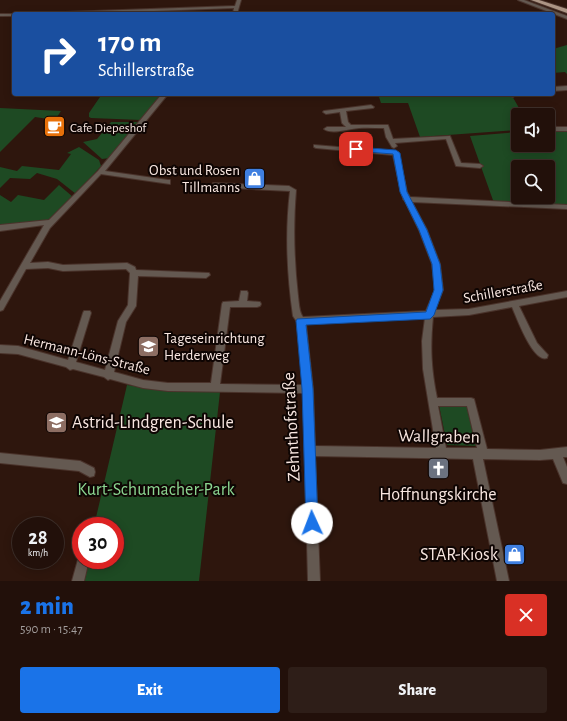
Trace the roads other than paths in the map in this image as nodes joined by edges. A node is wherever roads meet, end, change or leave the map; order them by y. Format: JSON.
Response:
{"nodes":[{"id":1,"x":239,"y":0,"type":"edge"},
{"id":2,"x":520,"y":0,"type":"edge"},
{"id":3,"x":534,"y":0,"type":"edge"},
{"id":4,"x":237,"y":7,"type":"junction"},
{"id":5,"x":567,"y":11,"type":"edge"},
{"id":6,"x":94,"y":12,"type":"edge"},
{"id":7,"x":236,"y":12,"type":"edge"},
{"id":8,"x":551,"y":12,"type":"edge"},
{"id":9,"x":555,"y":13,"type":"edge"},
{"id":10,"x":0,"y":15,"type":"edge"},
{"id":11,"x":12,"y":15,"type":"edge"},
{"id":12,"x":567,"y":18,"type":"edge"},
{"id":13,"x":555,"y":88,"type":"edge"},
{"id":14,"x":567,"y":88,"type":"edge"},
{"id":15,"x":163,"y":96,"type":"edge"},
{"id":16,"x":371,"y":107,"type":"dead end"},
{"id":17,"x":343,"y":110,"type":"junction"},
{"id":18,"x":326,"y":112,"type":"dead end"},
{"id":19,"x":350,"y":127,"type":"junction"},
{"id":20,"x":327,"y":129,"type":"dead end"},
{"id":21,"x":555,"y":129,"type":"edge"},
{"id":22,"x":567,"y":129,"type":"edge"},
{"id":23,"x":392,"y":141,"type":"junction"},
{"id":24,"x":316,"y":146,"type":"dead end"},
{"id":25,"x":396,"y":153,"type":"junction"},
{"id":26,"x":480,"y":166,"type":"dead end"},
{"id":27,"x":100,"y":172,"type":"junction"},
{"id":28,"x":168,"y":182,"type":"dead end"},
{"id":29,"x":215,"y":185,"type":"dead end"},
{"id":30,"x":406,"y":198,"type":"junction"},
{"id":31,"x":567,"y":207,"type":"edge"},
{"id":32,"x":50,"y":222,"type":"junction"},
{"id":33,"x":0,"y":228,"type":"edge"},
{"id":34,"x":23,"y":266,"type":"junction"},
{"id":35,"x":134,"y":273,"type":"junction"},
{"id":36,"x":206,"y":275,"type":"dead end"},
{"id":37,"x":244,"y":293,"type":"dead end"},
{"id":38,"x":567,"y":294,"type":"edge"},
{"id":39,"x":243,"y":304,"type":"junction"},
{"id":40,"x":257,"y":304,"type":"dead end"},
{"id":41,"x":514,"y":304,"type":"junction"},
{"id":42,"x":0,"y":308,"type":"edge"},
{"id":43,"x":86,"y":313,"type":"dead end"},
{"id":44,"x":430,"y":315,"type":"junction"},
{"id":45,"x":301,"y":321,"type":"junction"},
{"id":46,"x":0,"y":349,"type":"edge"},
{"id":47,"x":544,"y":355,"type":"dead end"},
{"id":48,"x":70,"y":366,"type":"junction"},
{"id":49,"x":108,"y":376,"type":"junction"},
{"id":50,"x":215,"y":388,"type":"junction"},
{"id":51,"x":308,"y":389,"type":"junction"},
{"id":52,"x":433,"y":400,"type":"junction"},
{"id":53,"x":310,"y":451,"type":"junction"},
{"id":54,"x":442,"y":452,"type":"junction"},
{"id":55,"x":567,"y":452,"type":"edge"},
{"id":56,"x":480,"y":453,"type":"junction"},
{"id":57,"x":556,"y":454,"type":"junction"},
{"id":58,"x":0,"y":458,"type":"edge"},
{"id":59,"x":90,"y":472,"type":"dead end"},
{"id":60,"x":567,"y":480,"type":"edge"},
{"id":61,"x":81,"y":569,"type":"edge"},
{"id":62,"x":78,"y":581,"type":"edge"},
{"id":63,"x":314,"y":581,"type":"edge"},
{"id":64,"x":503,"y":581,"type":"edge"}],
"edges":[{"from":1,"to":4,"type":"street"},
{"from":2,"to":8,"type":"street"},
{"from":3,"to":5,"type":"main road"},
{"from":4,"to":6,"type":"street"},
{"from":4,"to":7,"type":"street"},
{"from":9,"to":12,"type":"street"},
{"from":10,"to":11,"type":"street"},
{"from":13,"to":14,"type":"street"},
{"from":15,"to":27,"type":"street"},
{"from":16,"to":17,"type":"street"},
{"from":17,"to":18,"type":"street"},
{"from":17,"to":19,"type":"street"},
{"from":19,"to":20,"type":"street"},
{"from":19,"to":23,"type":"street"},
{"from":21,"to":22,"type":"street"},
{"from":23,"to":25,"type":"street"},
{"from":23,"to":26,"type":"street"},
{"from":24,"to":25,"type":"street"},
{"from":25,"to":30,"type":"street"},
{"from":27,"to":28,"type":"street"},
{"from":27,"to":32,"type":"street"},
{"from":29,"to":45,"type":"street","name":"Zehnthofstraße"},
{"from":30,"to":31,"type":"street"},
{"from":30,"to":44,"type":"street"},
{"from":32,"to":33,"type":"street"},
{"from":32,"to":34,"type":"street"},
{"from":34,"to":35,"type":"street"},
{"from":34,"to":42,"type":"street"},
{"from":35,"to":36,"type":"street"},
{"from":35,"to":49,"type":"street"},
{"from":37,"to":39,"type":"street"},
{"from":38,"to":41,"type":"street","name":"Schillerstraße"},
{"from":39,"to":40,"type":"street"},
{"from":39,"to":50,"type":"street"},
{"from":41,"to":44,"type":"street","name":"Schillerstraße"},
{"from":41,"to":47,"type":"street"},
{"from":43,"to":48,"type":"street"},
{"from":44,"to":45,"type":"street","name":"Schillerstraße"},
{"from":44,"to":52,"type":"street"},
{"from":45,"to":51,"type":"street","name":"Zehnthofstraße"},
{"from":46,"to":48,"type":"street","name":"Hermann-Löns-Straße"},
{"from":48,"to":49,"type":"street","name":"Hermann-Löns-Straße"},
{"from":49,"to":50,"type":"street","name":"Hermann-Löns-Straße"},
{"from":50,"to":51,"type":"street","name":"Hermann-Löns-Straße"},
{"from":51,"to":53,"type":"street","name":"Zehnthofstraße"},
{"from":52,"to":54,"type":"street"},
{"from":52,"to":56,"type":"street"},
{"from":53,"to":54,"type":"street","name":"Wallgraben"},
{"from":53,"to":63,"type":"street","name":"Zehnthofstraße"},
{"from":54,"to":56,"type":"street","name":"Wallgraben"},
{"from":55,"to":57,"type":"street","name":"Wallgraben"},
{"from":56,"to":57,"type":"street","name":"Wallgraben"},
{"from":56,"to":64,"type":"street"},
{"from":57,"to":60,"type":"street"},
{"from":58,"to":59,"type":"street"},
{"from":61,"to":62,"type":"street"}]}
